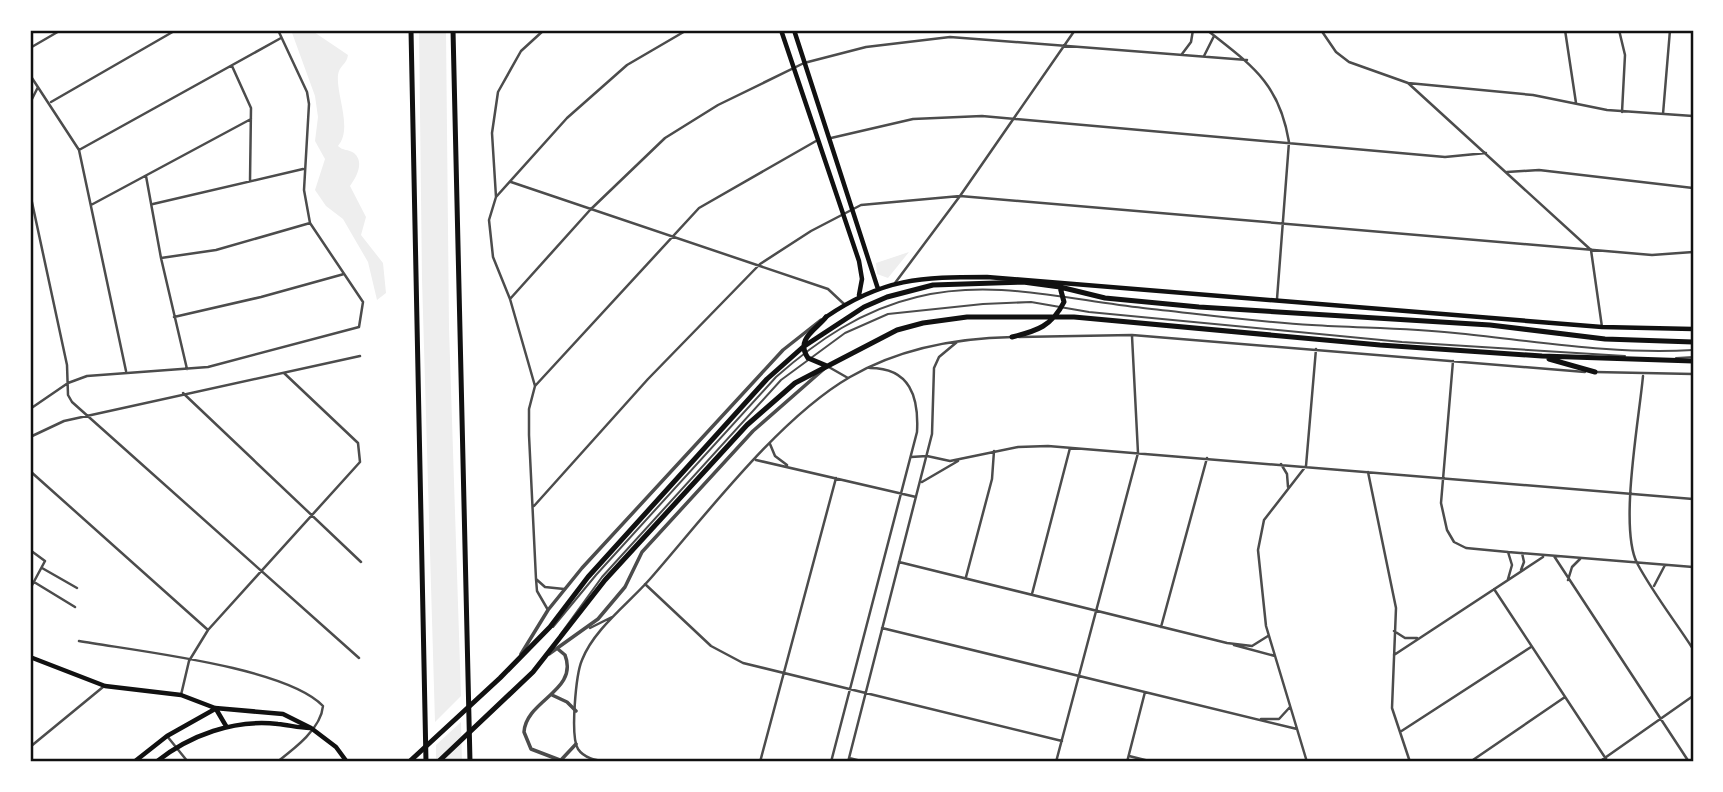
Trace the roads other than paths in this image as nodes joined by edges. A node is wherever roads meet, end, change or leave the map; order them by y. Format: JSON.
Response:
{"nodes":[{"id":1,"x":61,"y":30,"type":"edge"},
{"id":2,"x":176,"y":30,"type":"edge"},
{"id":3,"x":278,"y":30,"type":"edge"},
{"id":4,"x":411,"y":30,"type":"edge"},
{"id":5,"x":453,"y":30,"type":"edge"},
{"id":6,"x":544,"y":30,"type":"edge"},
{"id":7,"x":687,"y":30,"type":"edge"},
{"id":8,"x":780,"y":30,"type":"edge"},
{"id":9,"x":794,"y":30,"type":"edge"},
{"id":10,"x":1075,"y":30,"type":"edge"},
{"id":11,"x":1193,"y":30,"type":"edge"},
{"id":12,"x":1207,"y":30,"type":"edge"},
{"id":13,"x":1321,"y":30,"type":"edge"},
{"id":14,"x":1565,"y":30,"type":"edge"},
{"id":15,"x":1619,"y":30,"type":"edge"},
{"id":16,"x":1670,"y":30,"type":"edge"},
{"id":17,"x":1214,"y":36,"type":"junction"},
{"id":18,"x":282,"y":37,"type":"junction"},
{"id":19,"x":1064,"y":45,"type":"junction"},
{"id":20,"x":30,"y":48,"type":"edge"},
{"id":21,"x":1182,"y":54,"type":"junction"},
{"id":22,"x":1204,"y":56,"type":"junction"},
{"id":23,"x":1247,"y":60,"type":"junction"},
{"id":24,"x":804,"y":63,"type":"junction"},
{"id":25,"x":232,"y":66,"type":"junction"},
{"id":26,"x":793,"y":67,"type":"junction"},
{"id":27,"x":30,"y":75,"type":"edge"},
{"id":28,"x":1408,"y":83,"type":"junction"},
{"id":29,"x":38,"y":87,"type":"junction"},
{"id":30,"x":51,"y":102,"type":"junction"},
{"id":31,"x":30,"y":103,"type":"edge"},
{"id":32,"x":1576,"y":103,"type":"junction"},
{"id":33,"x":1622,"y":112,"type":"junction"},
{"id":34,"x":1663,"y":114,"type":"junction"},
{"id":35,"x":1693,"y":116,"type":"edge"},
{"id":36,"x":251,"y":119,"type":"junction"},
{"id":37,"x":1010,"y":121,"type":"junction"},
{"id":38,"x":827,"y":138,"type":"junction"},
{"id":39,"x":816,"y":141,"type":"junction"},
{"id":40,"x":1289,"y":142,"type":"junction"},
{"id":41,"x":79,"y":150,"type":"junction"},
{"id":42,"x":1486,"y":153,"type":"junction"},
{"id":43,"x":304,"y":169,"type":"junction"},
{"id":44,"x":1507,"y":172,"type":"junction"},
{"id":45,"x":146,"y":176,"type":"junction"},
{"id":46,"x":250,"y":181,"type":"junction"},
{"id":47,"x":511,"y":182,"type":"junction"},
{"id":48,"x":1693,"y":187,"type":"edge"},
{"id":49,"x":30,"y":193,"type":"edge"},
{"id":50,"x":496,"y":197,"type":"junction"},
{"id":51,"x":960,"y":197,"type":"junction"},
{"id":52,"x":153,"y":204,"type":"junction"},
{"id":53,"x":91,"y":205,"type":"junction"},
{"id":54,"x":853,"y":209,"type":"junction"},
{"id":55,"x":590,"y":210,"type":"junction"},
{"id":56,"x":842,"y":216,"type":"junction"},
{"id":57,"x":1283,"y":222,"type":"junction"},
{"id":58,"x":310,"y":223,"type":"junction"},
{"id":59,"x":672,"y":236,"type":"junction"},
{"id":60,"x":1591,"y":250,"type":"junction"},
{"id":61,"x":1693,"y":252,"type":"edge"},
{"id":62,"x":161,"y":258,"type":"junction"},
{"id":63,"x":760,"y":264,"type":"junction"},
{"id":64,"x":345,"y":273,"type":"junction"},
{"id":65,"x":987,"y":276,"type":"junction"},
{"id":66,"x":1037,"y":279,"type":"junction"},
{"id":67,"x":979,"y":282,"type":"junction"},
{"id":68,"x":895,"y":283,"type":"junction"},
{"id":69,"x":1045,"y":284,"type":"junction"},
{"id":70,"x":1060,"y":287,"type":"junction"},
{"id":71,"x":878,"y":289,"type":"junction"},
{"id":72,"x":859,"y":296,"type":"junction"},
{"id":73,"x":1064,"y":297,"type":"junction"},
{"id":74,"x":510,"y":299,"type":"junction"},
{"id":75,"x":1277,"y":300,"type":"junction"},
{"id":76,"x":844,"y":304,"type":"junction"},
{"id":77,"x":1062,"y":307,"type":"junction"},
{"id":78,"x":1055,"y":316,"type":"junction"},
{"id":79,"x":174,"y":317,"type":"junction"},
{"id":80,"x":826,"y":317,"type":"junction"},
{"id":81,"x":1602,"y":327,"type":"junction"},
{"id":82,"x":1693,"y":329,"type":"edge"},
{"id":83,"x":1132,"y":335,"type":"junction"},
{"id":84,"x":1012,"y":337,"type":"junction"},
{"id":85,"x":959,"y":340,"type":"junction"},
{"id":86,"x":1693,"y":342,"type":"edge"},
{"id":87,"x":1317,"y":349,"type":"junction"},
{"id":88,"x":1693,"y":350,"type":"edge"},
{"id":89,"x":805,"y":352,"type":"junction"},
{"id":90,"x":360,"y":356,"type":"dead end"},
{"id":91,"x":1542,"y":356,"type":"junction"},
{"id":92,"x":1693,"y":359,"type":"edge"},
{"id":93,"x":1453,"y":361,"type":"junction"},
{"id":94,"x":827,"y":366,"type":"junction"},
{"id":95,"x":867,"y":368,"type":"junction"},
{"id":96,"x":187,"y":369,"type":"junction"},
{"id":97,"x":126,"y":371,"type":"junction"},
{"id":98,"x":1595,"y":372,"type":"junction"},
{"id":99,"x":284,"y":373,"type":"junction"},
{"id":100,"x":1693,"y":374,"type":"edge"},
{"id":101,"x":1643,"y":376,"type":"junction"},
{"id":102,"x":848,"y":378,"type":"junction"},
{"id":103,"x":68,"y":383,"type":"junction"},
{"id":104,"x":535,"y":386,"type":"junction"},
{"id":105,"x":183,"y":393,"type":"junction"},
{"id":106,"x":30,"y":409,"type":"edge"},
{"id":107,"x":86,"y":416,"type":"junction"},
{"id":108,"x":30,"y":437,"type":"edge"},
{"id":109,"x":770,"y":444,"type":"junction"},
{"id":110,"x":1070,"y":448,"type":"junction"},
{"id":111,"x":994,"y":451,"type":"junction"},
{"id":112,"x":1138,"y":453,"type":"junction"},
{"id":113,"x":927,"y":456,"type":"junction"},
{"id":114,"x":911,"y":457,"type":"junction"},
{"id":115,"x":1207,"y":458,"type":"junction"},
{"id":116,"x":961,"y":459,"type":"junction"},
{"id":117,"x":756,"y":460,"type":"junction"},
{"id":118,"x":1281,"y":464,"type":"junction"},
{"id":119,"x":1306,"y":466,"type":"junction"},
{"id":120,"x":790,"y":467,"type":"junction"},
{"id":121,"x":30,"y":471,"type":"edge"},
{"id":122,"x":1368,"y":472,"type":"junction"},
{"id":123,"x":836,"y":478,"type":"junction"},
{"id":124,"x":1443,"y":478,"type":"junction"},
{"id":125,"x":920,"y":483,"type":"junction"},
{"id":126,"x":1288,"y":488,"type":"junction"},
{"id":127,"x":901,"y":493,"type":"junction"},
{"id":128,"x":1632,"y":494,"type":"junction"},
{"id":129,"x":916,"y":497,"type":"junction"},
{"id":130,"x":1693,"y":499,"type":"edge"},
{"id":131,"x":534,"y":506,"type":"junction"},
{"id":132,"x":313,"y":517,"type":"junction"},
{"id":133,"x":30,"y":550,"type":"edge"},
{"id":134,"x":1508,"y":552,"type":"junction"},
{"id":135,"x":1522,"y":553,"type":"junction"},
{"id":136,"x":1545,"y":555,"type":"junction"},
{"id":137,"x":1554,"y":556,"type":"junction"},
{"id":138,"x":1582,"y":558,"type":"junction"},
{"id":139,"x":361,"y":562,"type":"dead end"},
{"id":140,"x":899,"y":562,"type":"junction"},
{"id":141,"x":1637,"y":562,"type":"junction"},
{"id":142,"x":1665,"y":564,"type":"junction"},
{"id":143,"x":1693,"y":567,"type":"edge"},
{"id":144,"x":42,"y":568,"type":"junction"},
{"id":145,"x":261,"y":573,"type":"junction"},
{"id":146,"x":1520,"y":573,"type":"junction"},
{"id":147,"x":966,"y":578,"type":"junction"},
{"id":148,"x":536,"y":579,"type":"junction"},
{"id":149,"x":1507,"y":580,"type":"junction"},
{"id":150,"x":1568,"y":580,"type":"junction"},
{"id":151,"x":34,"y":582,"type":"junction"},
{"id":152,"x":645,"y":584,"type":"junction"},
{"id":153,"x":1654,"y":586,"type":"junction"},
{"id":154,"x":77,"y":588,"type":"dead end"},
{"id":155,"x":30,"y":589,"type":"edge"},
{"id":156,"x":565,"y":589,"type":"junction"},
{"id":157,"x":1494,"y":589,"type":"junction"},
{"id":158,"x":1031,"y":594,"type":"junction"},
{"id":159,"x":75,"y":607,"type":"dead end"},
{"id":160,"x":548,"y":610,"type":"junction"},
{"id":161,"x":1097,"y":611,"type":"junction"},
{"id":162,"x":616,"y":615,"type":"junction"},
{"id":163,"x":1161,"y":627,"type":"junction"},
{"id":164,"x":590,"y":628,"type":"junction"},
{"id":165,"x":882,"y":628,"type":"junction"},
{"id":166,"x":208,"y":629,"type":"junction"},
{"id":167,"x":1394,"y":631,"type":"junction"},
{"id":168,"x":1268,"y":635,"type":"junction"},
{"id":169,"x":1420,"y":638,"type":"junction"},
{"id":170,"x":560,"y":639,"type":"junction"},
{"id":171,"x":79,"y":641,"type":"dead end"},
{"id":172,"x":1227,"y":643,"type":"junction"},
{"id":173,"x":1531,"y":647,"type":"junction"},
{"id":174,"x":1693,"y":649,"type":"edge"},
{"id":175,"x":559,"y":650,"type":"junction"},
{"id":176,"x":548,"y":654,"type":"junction"},
{"id":177,"x":1394,"y":655,"type":"junction"},
{"id":178,"x":1275,"y":656,"type":"junction"},
{"id":179,"x":30,"y":657,"type":"edge"},
{"id":180,"x":359,"y":657,"type":"dead end"},
{"id":181,"x":189,"y":661,"type":"junction"},
{"id":182,"x":516,"y":662,"type":"junction"},
{"id":183,"x":783,"y":673,"type":"junction"},
{"id":184,"x":1080,"y":676,"type":"junction"},
{"id":185,"x":105,"y":686,"type":"junction"},
{"id":186,"x":850,"y":689,"type":"junction"},
{"id":187,"x":866,"y":692,"type":"junction"},
{"id":188,"x":1145,"y":692,"type":"junction"},
{"id":189,"x":181,"y":695,"type":"junction"},
{"id":190,"x":552,"y":695,"type":"junction"},
{"id":191,"x":1693,"y":696,"type":"edge"},
{"id":192,"x":1565,"y":697,"type":"junction"},
{"id":193,"x":1290,"y":707,"type":"junction"},
{"id":194,"x":215,"y":708,"type":"junction"},
{"id":195,"x":576,"y":711,"type":"junction"},
{"id":196,"x":1254,"y":719,"type":"junction"},
{"id":197,"x":1660,"y":719,"type":"junction"},
{"id":198,"x":226,"y":726,"type":"junction"},
{"id":199,"x":311,"y":728,"type":"junction"},
{"id":200,"x":1297,"y":729,"type":"junction"},
{"id":201,"x":1400,"y":732,"type":"junction"},
{"id":202,"x":167,"y":736,"type":"junction"},
{"id":203,"x":1062,"y":741,"type":"junction"},
{"id":204,"x":576,"y":744,"type":"junction"},
{"id":205,"x":30,"y":747,"type":"edge"},
{"id":206,"x":176,"y":747,"type":"junction"},
{"id":207,"x":1129,"y":756,"type":"junction"},
{"id":208,"x":1606,"y":758,"type":"junction"},
{"id":209,"x":848,"y":760,"type":"edge"},
{"id":210,"x":134,"y":762,"type":"edge"},
{"id":211,"x":156,"y":762,"type":"edge"},
{"id":212,"x":188,"y":762,"type":"edge"},
{"id":213,"x":277,"y":762,"type":"edge"},
{"id":214,"x":347,"y":762,"type":"edge"},
{"id":215,"x":409,"y":762,"type":"edge"},
{"id":216,"x":426,"y":762,"type":"edge"},
{"id":217,"x":438,"y":762,"type":"edge"},
{"id":218,"x":470,"y":762,"type":"edge"},
{"id":219,"x":563,"y":762,"type":"edge"},
{"id":220,"x":606,"y":762,"type":"edge"},
{"id":221,"x":760,"y":762,"type":"edge"},
{"id":222,"x":831,"y":762,"type":"edge"},
{"id":223,"x":865,"y":762,"type":"edge"},
{"id":224,"x":1056,"y":762,"type":"edge"},
{"id":225,"x":1127,"y":762,"type":"edge"},
{"id":226,"x":1153,"y":762,"type":"edge"},
{"id":227,"x":1307,"y":762,"type":"edge"},
{"id":228,"x":1410,"y":762,"type":"edge"},
{"id":229,"x":1470,"y":762,"type":"edge"},
{"id":230,"x":1599,"y":762,"type":"edge"},
{"id":231,"x":1608,"y":762,"type":"edge"},
{"id":232,"x":1689,"y":762,"type":"edge"}],
"edges":[{"from":1,"to":20,"type":"street"},
{"from":2,"to":30,"type":"street"},
{"from":3,"to":18,"type":"street"},
{"from":4,"to":216,"type":"main road"},
{"from":5,"to":218,"type":"main road"},
{"from":6,"to":50,"type":"street"},
{"from":7,"to":47,"type":"street"},
{"from":8,"to":26,"type":"main road"},
{"from":9,"to":24,"type":"main road"},
{"from":10,"to":19,"type":"street"},
{"from":11,"to":21,"type":"street"},
{"from":12,"to":17,"type":"street"},
{"from":13,"to":28,"type":"street"},
{"from":14,"to":32,"type":"street"},
{"from":15,"to":33,"type":"street"},
{"from":16,"to":34,"type":"street"},
{"from":17,"to":22,"type":"street"},
{"from":17,"to":23,"type":"street"},
{"from":18,"to":25,"type":"street"},
{"from":18,"to":43,"type":"street"},
{"from":19,"to":21,"type":"street"},
{"from":19,"to":24,"type":"street"},
{"from":19,"to":37,"type":"street"},
{"from":21,"to":22,"type":"street"},
{"from":22,"to":23,"type":"street"},
{"from":23,"to":40,"type":"street"},
{"from":24,"to":26,"type":"street"},
{"from":24,"to":38,"type":"main road"},
{"from":25,"to":36,"type":"street"},
{"from":25,"to":41,"type":"street"},
{"from":26,"to":39,"type":"main road"},
{"from":26,"to":55,"type":"street"},
{"from":27,"to":29,"type":"street"},
{"from":28,"to":32,"type":"street"},
{"from":28,"to":42,"type":"street"},
{"from":29,"to":30,"type":"street"},
{"from":29,"to":31,"type":"street"},
{"from":30,"to":41,"type":"street"},
{"from":32,"to":33,"type":"street"},
{"from":33,"to":34,"type":"street"},
{"from":34,"to":35,"type":"street"},
{"from":36,"to":45,"type":"street"},
{"from":36,"to":46,"type":"street"},
{"from":37,"to":38,"type":"street"},
{"from":37,"to":40,"type":"street"},
{"from":37,"to":51,"type":"street"},
{"from":38,"to":54,"type":"main road"},
{"from":39,"to":56,"type":"main road"},
{"from":39,"to":59,"type":"street"},
{"from":40,"to":42,"type":"street"},
{"from":40,"to":57,"type":"street"},
{"from":41,"to":53,"type":"street"},
{"from":42,"to":44,"type":"street"},
{"from":43,"to":46,"type":"street"},
{"from":43,"to":58,"type":"street"},
{"from":44,"to":48,"type":"street"},
{"from":44,"to":60,"type":"street"},
{"from":45,"to":52,"type":"street"},
{"from":45,"to":53,"type":"street"},
{"from":46,"to":52,"type":"street"},
{"from":47,"to":50,"type":"street"},
{"from":47,"to":55,"type":"street"},
{"from":49,"to":103,"type":"street"},
{"from":50,"to":74,"type":"street"},
{"from":51,"to":54,"type":"street"},
{"from":51,"to":57,"type":"street"},
{"from":51,"to":68,"type":"street"},
{"from":52,"to":62,"type":"street"},
{"from":53,"to":97,"type":"street"},
{"from":54,"to":56,"type":"street"},
{"from":54,"to":71,"type":"main road"},
{"from":55,"to":59,"type":"street"},
{"from":55,"to":74,"type":"street"},
{"from":56,"to":63,"type":"street"},
{"from":56,"to":72,"type":"main road"},
{"from":57,"to":60,"type":"street"},
{"from":57,"to":75,"type":"street"},
{"from":58,"to":62,"type":"street"},
{"from":58,"to":64,"type":"street"},
{"from":59,"to":63,"type":"street"},
{"from":59,"to":104,"type":"street"},
{"from":60,"to":61,"type":"street"},
{"from":60,"to":81,"type":"street"},
{"from":62,"to":79,"type":"street"},
{"from":63,"to":76,"type":"street"},
{"from":63,"to":131,"type":"street"},
{"from":64,"to":79,"type":"street"},
{"from":64,"to":96,"type":"street"},
{"from":65,"to":66,"type":"main road"},
{"from":65,"to":67,"type":"main road"},
{"from":65,"to":68,"type":"main road"},
{"from":66,"to":69,"type":"main road"},
{"from":66,"to":75,"type":"main road"},
{"from":67,"to":69,"type":"main road"},
{"from":67,"to":89,"type":"main road"},
{"from":68,"to":71,"type":"main road"},
{"from":69,"to":70,"type":"main road"},
{"from":70,"to":73,"type":"main road"},
{"from":70,"to":86,"type":"main road"},
{"from":71,"to":72,"type":"main road"},
{"from":72,"to":76,"type":"main road"},
{"from":73,"to":77,"type":"main road"},
{"from":73,"to":88,"type":"lane"},
{"from":73,"to":89,"type":"lane"},
{"from":74,"to":104,"type":"street"},
{"from":75,"to":81,"type":"main road"},
{"from":76,"to":80,"type":"main road"},
{"from":77,"to":78,"type":"main road"},
{"from":77,"to":89,"type":"lane"},
{"from":77,"to":92,"type":"lane"},
{"from":78,"to":84,"type":"main road"},
{"from":78,"to":91,"type":"main road"},
{"from":78,"to":94,"type":"main road"},
{"from":79,"to":96,"type":"street"},
{"from":80,"to":89,"type":"main road"},
{"from":80,"to":156,"type":"street"},
{"from":81,"to":82,"type":"main road"},
{"from":83,"to":84,"type":"street"},
{"from":83,"to":87,"type":"street"},
{"from":83,"to":112,"type":"street"},
{"from":84,"to":85,"type":"street"},
{"from":85,"to":95,"type":"street"},
{"from":85,"to":113,"type":"street"},
{"from":87,"to":93,"type":"street"},
{"from":87,"to":119,"type":"street"},
{"from":89,"to":94,"type":"main road"},
{"from":89,"to":170,"type":"lane"},
{"from":89,"to":182,"type":"main road"},
{"from":90,"to":99,"type":"street"},
{"from":91,"to":92,"type":"main road"},
{"from":91,"to":98,"type":"main road"},
{"from":93,"to":98,"type":"street"},
{"from":93,"to":124,"type":"street"},
{"from":94,"to":102,"type":"street"},
{"from":94,"to":164,"type":"street"},
{"from":94,"to":170,"type":"main road"},
{"from":95,"to":102,"type":"street"},
{"from":95,"to":114,"type":"street"},
{"from":96,"to":97,"type":"street"},
{"from":97,"to":103,"type":"street"},
{"from":98,"to":101,"type":"street"},
{"from":99,"to":105,"type":"street"},
{"from":99,"to":132,"type":"street"},
{"from":100,"to":101,"type":"street"},
{"from":101,"to":128,"type":"street"},
{"from":102,"to":109,"type":"street"},
{"from":103,"to":106,"type":"street"},
{"from":103,"to":107,"type":"street"},
{"from":104,"to":131,"type":"street"},
{"from":105,"to":107,"type":"street"},
{"from":105,"to":132,"type":"street"},
{"from":107,"to":108,"type":"street"},
{"from":107,"to":145,"type":"street"},
{"from":109,"to":117,"type":"street"},
{"from":109,"to":120,"type":"street"},
{"from":110,"to":111,"type":"street"},
{"from":110,"to":112,"type":"street"},
{"from":110,"to":158,"type":"street"},
{"from":111,"to":116,"type":"street"},
{"from":111,"to":147,"type":"street"},
{"from":112,"to":115,"type":"street"},
{"from":112,"to":161,"type":"street"},
{"from":113,"to":114,"type":"street"},
{"from":113,"to":116,"type":"street"},
{"from":113,"to":125,"type":"street"},
{"from":114,"to":127,"type":"street"},
{"from":115,"to":118,"type":"street"},
{"from":115,"to":163,"type":"street"},
{"from":116,"to":125,"type":"street"},
{"from":117,"to":120,"type":"street"},
{"from":117,"to":152,"type":"street"},
{"from":118,"to":119,"type":"street"},
{"from":118,"to":126,"type":"street"},
{"from":119,"to":122,"type":"street"},
{"from":119,"to":126,"type":"street"},
{"from":120,"to":123,"type":"street"},
{"from":121,"to":166,"type":"street"},
{"from":122,"to":124,"type":"street"},
{"from":122,"to":167,"type":"street"},
{"from":123,"to":127,"type":"street"},
{"from":123,"to":183,"type":"street"},
{"from":124,"to":128,"type":"street"},
{"from":124,"to":134,"type":"street"},
{"from":125,"to":129,"type":"street"},
{"from":126,"to":168,"type":"street"},
{"from":127,"to":129,"type":"street"},
{"from":127,"to":186,"type":"street"},
{"from":128,"to":130,"type":"street"},
{"from":128,"to":141,"type":"street"},
{"from":129,"to":140,"type":"street"},
{"from":131,"to":148,"type":"street"},
{"from":132,"to":139,"type":"street"},
{"from":132,"to":145,"type":"street"},
{"from":133,"to":144,"type":"street"},
{"from":134,"to":135,"type":"street"},
{"from":134,"to":149,"type":"street"},
{"from":135,"to":136,"type":"street"},
{"from":135,"to":146,"type":"street"},
{"from":136,"to":137,"type":"street"},
{"from":136,"to":146,"type":"street"},
{"from":137,"to":138,"type":"street"},
{"from":137,"to":150,"type":"street"},
{"from":138,"to":141,"type":"street"},
{"from":138,"to":150,"type":"street"},
{"from":140,"to":147,"type":"street"},
{"from":140,"to":165,"type":"street"},
{"from":141,"to":142,"type":"street"},
{"from":141,"to":153,"type":"street"},
{"from":142,"to":143,"type":"street"},
{"from":142,"to":153,"type":"street"},
{"from":144,"to":151,"type":"street"},
{"from":144,"to":154,"type":"street"},
{"from":145,"to":166,"type":"street"},
{"from":145,"to":180,"type":"street"},
{"from":146,"to":149,"type":"street"},
{"from":147,"to":158,"type":"street"},
{"from":148,"to":156,"type":"street"},
{"from":148,"to":160,"type":"street"},
{"from":149,"to":157,"type":"street"},
{"from":150,"to":197,"type":"street"},
{"from":151,"to":155,"type":"street"},
{"from":151,"to":159,"type":"street"},
{"from":152,"to":162,"type":"street"},
{"from":152,"to":183,"type":"street"},
{"from":153,"to":174,"type":"street"},
{"from":156,"to":160,"type":"street"},
{"from":157,"to":169,"type":"street"},
{"from":157,"to":173,"type":"street"},
{"from":158,"to":161,"type":"street"},
{"from":160,"to":182,"type":"street"},
{"from":161,"to":163,"type":"street"},
{"from":161,"to":184,"type":"street"},
{"from":162,"to":164,"type":"street"},
{"from":162,"to":195,"type":"street"},
{"from":163,"to":172,"type":"street"},
{"from":164,"to":175,"type":"street"},
{"from":165,"to":184,"type":"street"},
{"from":165,"to":187,"type":"street"},
{"from":166,"to":181,"type":"street"},
{"from":167,"to":169,"type":"street"},
{"from":167,"to":177,"type":"street"},
{"from":168,"to":172,"type":"street"},
{"from":168,"to":178,"type":"street"},
{"from":169,"to":177,"type":"street"},
{"from":170,"to":176,"type":"main road"},
{"from":171,"to":181,"type":"street"},
{"from":172,"to":178,"type":"street"},
{"from":173,"to":192,"type":"street"},
{"from":173,"to":201,"type":"street"},
{"from":175,"to":176,"type":"street"},
{"from":175,"to":190,"type":"street"},
{"from":176,"to":217,"type":"main road"},
{"from":177,"to":201,"type":"street"},
{"from":178,"to":193,"type":"street"},
{"from":179,"to":185,"type":"main road"},
{"from":181,"to":189,"type":"street"},
{"from":181,"to":199,"type":"street"},
{"from":182,"to":215,"type":"main road"},
{"from":183,"to":186,"type":"street"},
{"from":183,"to":221,"type":"street"},
{"from":184,"to":188,"type":"street"},
{"from":184,"to":203,"type":"street"},
{"from":185,"to":189,"type":"main road"},
{"from":185,"to":205,"type":"street"},
{"from":186,"to":187,"type":"street"},
{"from":186,"to":222,"type":"street"},
{"from":187,"to":203,"type":"street"},
{"from":187,"to":209,"type":"street"},
{"from":188,"to":196,"type":"street"},
{"from":188,"to":207,"type":"street"},
{"from":189,"to":194,"type":"main road"},
{"from":190,"to":195,"type":"street"},
{"from":190,"to":219,"type":"street"},
{"from":191,"to":197,"type":"street"},
{"from":192,"to":208,"type":"street"},
{"from":192,"to":229,"type":"street"},
{"from":193,"to":196,"type":"street"},
{"from":193,"to":200,"type":"street"},
{"from":194,"to":198,"type":"main road"},
{"from":194,"to":199,"type":"main road"},
{"from":194,"to":202,"type":"main road"},
{"from":195,"to":204,"type":"street"},
{"from":196,"to":200,"type":"street"},
{"from":197,"to":208,"type":"street"},
{"from":197,"to":232,"type":"street"},
{"from":198,"to":199,"type":"main road"},
{"from":198,"to":206,"type":"main road"},
{"from":199,"to":213,"type":"street"},
{"from":199,"to":214,"type":"main road"},
{"from":200,"to":227,"type":"street"},
{"from":201,"to":228,"type":"street"},
{"from":202,"to":206,"type":"street"},
{"from":202,"to":210,"type":"main road"},
{"from":203,"to":224,"type":"street"},
{"from":204,"to":219,"type":"street"},
{"from":204,"to":220,"type":"street"},
{"from":206,"to":211,"type":"main road"},
{"from":206,"to":212,"type":"street"},
{"from":207,"to":225,"type":"street"},
{"from":207,"to":226,"type":"street"},
{"from":208,"to":230,"type":"street"},
{"from":208,"to":231,"type":"street"},
{"from":209,"to":223,"type":"street"}]}
